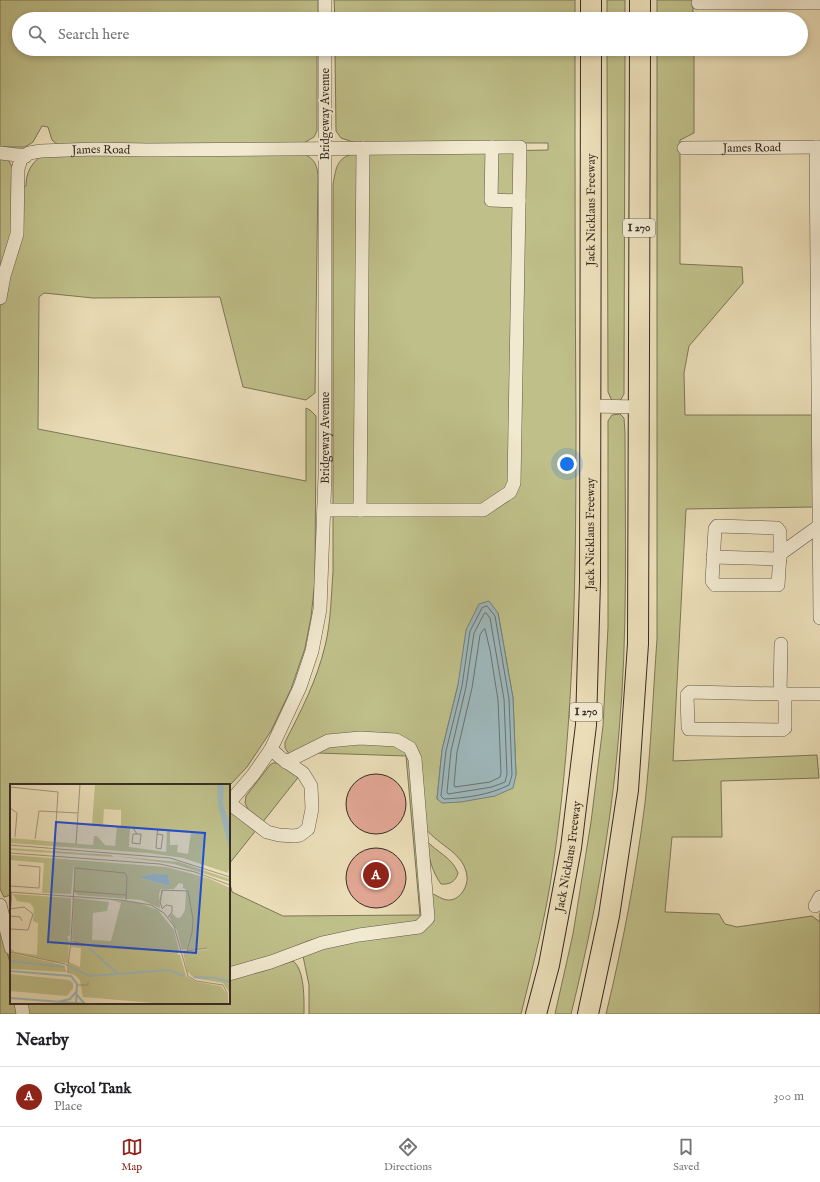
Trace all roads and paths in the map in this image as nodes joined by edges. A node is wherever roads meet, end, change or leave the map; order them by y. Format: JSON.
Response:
{"nodes":[{"id":1,"x":325,"y":0,"type":"edge"},
{"id":2,"x":591,"y":0,"type":"edge"},
{"id":3,"x":640,"y":0,"type":"edge"},
{"id":4,"x":698,"y":3,"type":"dead end"},
{"id":5,"x":820,"y":3,"type":"edge"},
{"id":6,"x":325,"y":12,"type":"edge"},
{"id":7,"x":591,"y":12,"type":"edge"},
{"id":8,"x":640,"y":12,"type":"edge"},
{"id":9,"x":325,"y":56,"type":"edge"},
{"id":10,"x":591,"y":56,"type":"edge"},
{"id":11,"x":640,"y":56,"type":"edge"},
{"id":12,"x":492,"y":147,"type":"junction"},
{"id":13,"x":818,"y":147,"type":"edge"},
{"id":14,"x":325,"y":148,"type":"junction"},
{"id":15,"x":363,"y":148,"type":"junction"},
{"id":16,"x":684,"y":148,"type":"dead end"},
{"id":17,"x":0,"y":153,"type":"edge"},
{"id":18,"x":26,"y":156,"type":"junction"},
{"id":19,"x":519,"y":201,"type":"junction"},
{"id":20,"x":0,"y":298,"type":"edge"},
{"id":21,"x":590,"y":406,"type":"junction"},
{"id":22,"x":639,"y":407,"type":"junction"},
{"id":23,"x":324,"y":510,"type":"junction"},
{"id":24,"x":360,"y":510,"type":"junction"},
{"id":25,"x":819,"y":526,"type":"junction"},
{"id":26,"x":713,"y":557,"type":"junction"},
{"id":27,"x":780,"y":557,"type":"junction"},
{"id":28,"x":820,"y":618,"type":"edge"},
{"id":29,"x":780,"y":644,"type":"dead end"},
{"id":30,"x":783,"y":694,"type":"junction"},
{"id":31,"x":820,"y":694,"type":"edge"},
{"id":32,"x":271,"y":749,"type":"junction"},
{"id":33,"x":286,"y":762,"type":"junction"},
{"id":34,"x":230,"y":802,"type":"edge"},
{"id":35,"x":230,"y":804,"type":"edge"},
{"id":36,"x":10,"y":903,"type":"edge"},
{"id":37,"x":0,"y":905,"type":"edge"},
{"id":38,"x":10,"y":945,"type":"edge"},
{"id":39,"x":230,"y":974,"type":"edge"},
{"id":40,"x":21,"y":1004,"type":"edge"},
{"id":41,"x":23,"y":1014,"type":"edge"},
{"id":42,"x":536,"y":1014,"type":"edge"},
{"id":43,"x":588,"y":1014,"type":"edge"}],
"edges":[{"from":1,"to":6,"type":"street"},
{"from":2,"to":7,"type":"highway"},
{"from":3,"to":8,"type":"highway"},
{"from":4,"to":5,"type":"street"},
{"from":9,"to":14,"type":"street","name":"Bridgeway Avenue"},
{"from":10,"to":21,"type":"highway","name":"Jack Nicklaus Freeway","number":"I 270"},
{"from":11,"to":22,"type":"highway","number":"I 270"},
{"from":12,"to":15,"type":"street","name":"James Road"},
{"from":12,"to":19,"type":"street"},
{"from":12,"to":19,"type":"street","name":"James Road"},
{"from":13,"to":16,"type":"street","name":"James Road"},
{"from":13,"to":25,"type":"street"},
{"from":14,"to":15,"type":"street","name":"James Road"},
{"from":14,"to":18,"type":"street","name":"James Road"},
{"from":14,"to":23,"type":"street","name":"Bridgeway Avenue"},
{"from":15,"to":24,"type":"street"},
{"from":17,"to":18,"type":"street"},
{"from":18,"to":20,"type":"street"},
{"from":19,"to":24,"type":"street"},
{"from":21,"to":22,"type":"street"},
{"from":21,"to":42,"type":"highway","name":"Jack Nicklaus Freeway","number":"I 270"},
{"from":22,"to":43,"type":"highway","number":"I 270"},
{"from":23,"to":24,"type":"street"},
{"from":23,"to":32,"type":"street","name":"Bridgeway Avenue"},
{"from":25,"to":27,"type":"street"},
{"from":25,"to":28,"type":"street"},
{"from":26,"to":27,"type":"street"},
{"from":26,"to":27,"type":"street"},
{"from":26,"to":27,"type":"street"},
{"from":29,"to":30,"type":"street"},
{"from":30,"to":30,"type":"street"},
{"from":30,"to":31,"type":"street"},
{"from":32,"to":33,"type":"street"},
{"from":32,"to":34,"type":"street","name":"Bridgeway Avenue"},
{"from":33,"to":35,"type":"street"},
{"from":33,"to":39,"type":"street"},
{"from":36,"to":37,"type":"street"},
{"from":37,"to":38,"type":"street"},
{"from":40,"to":41,"type":"street"}]}
